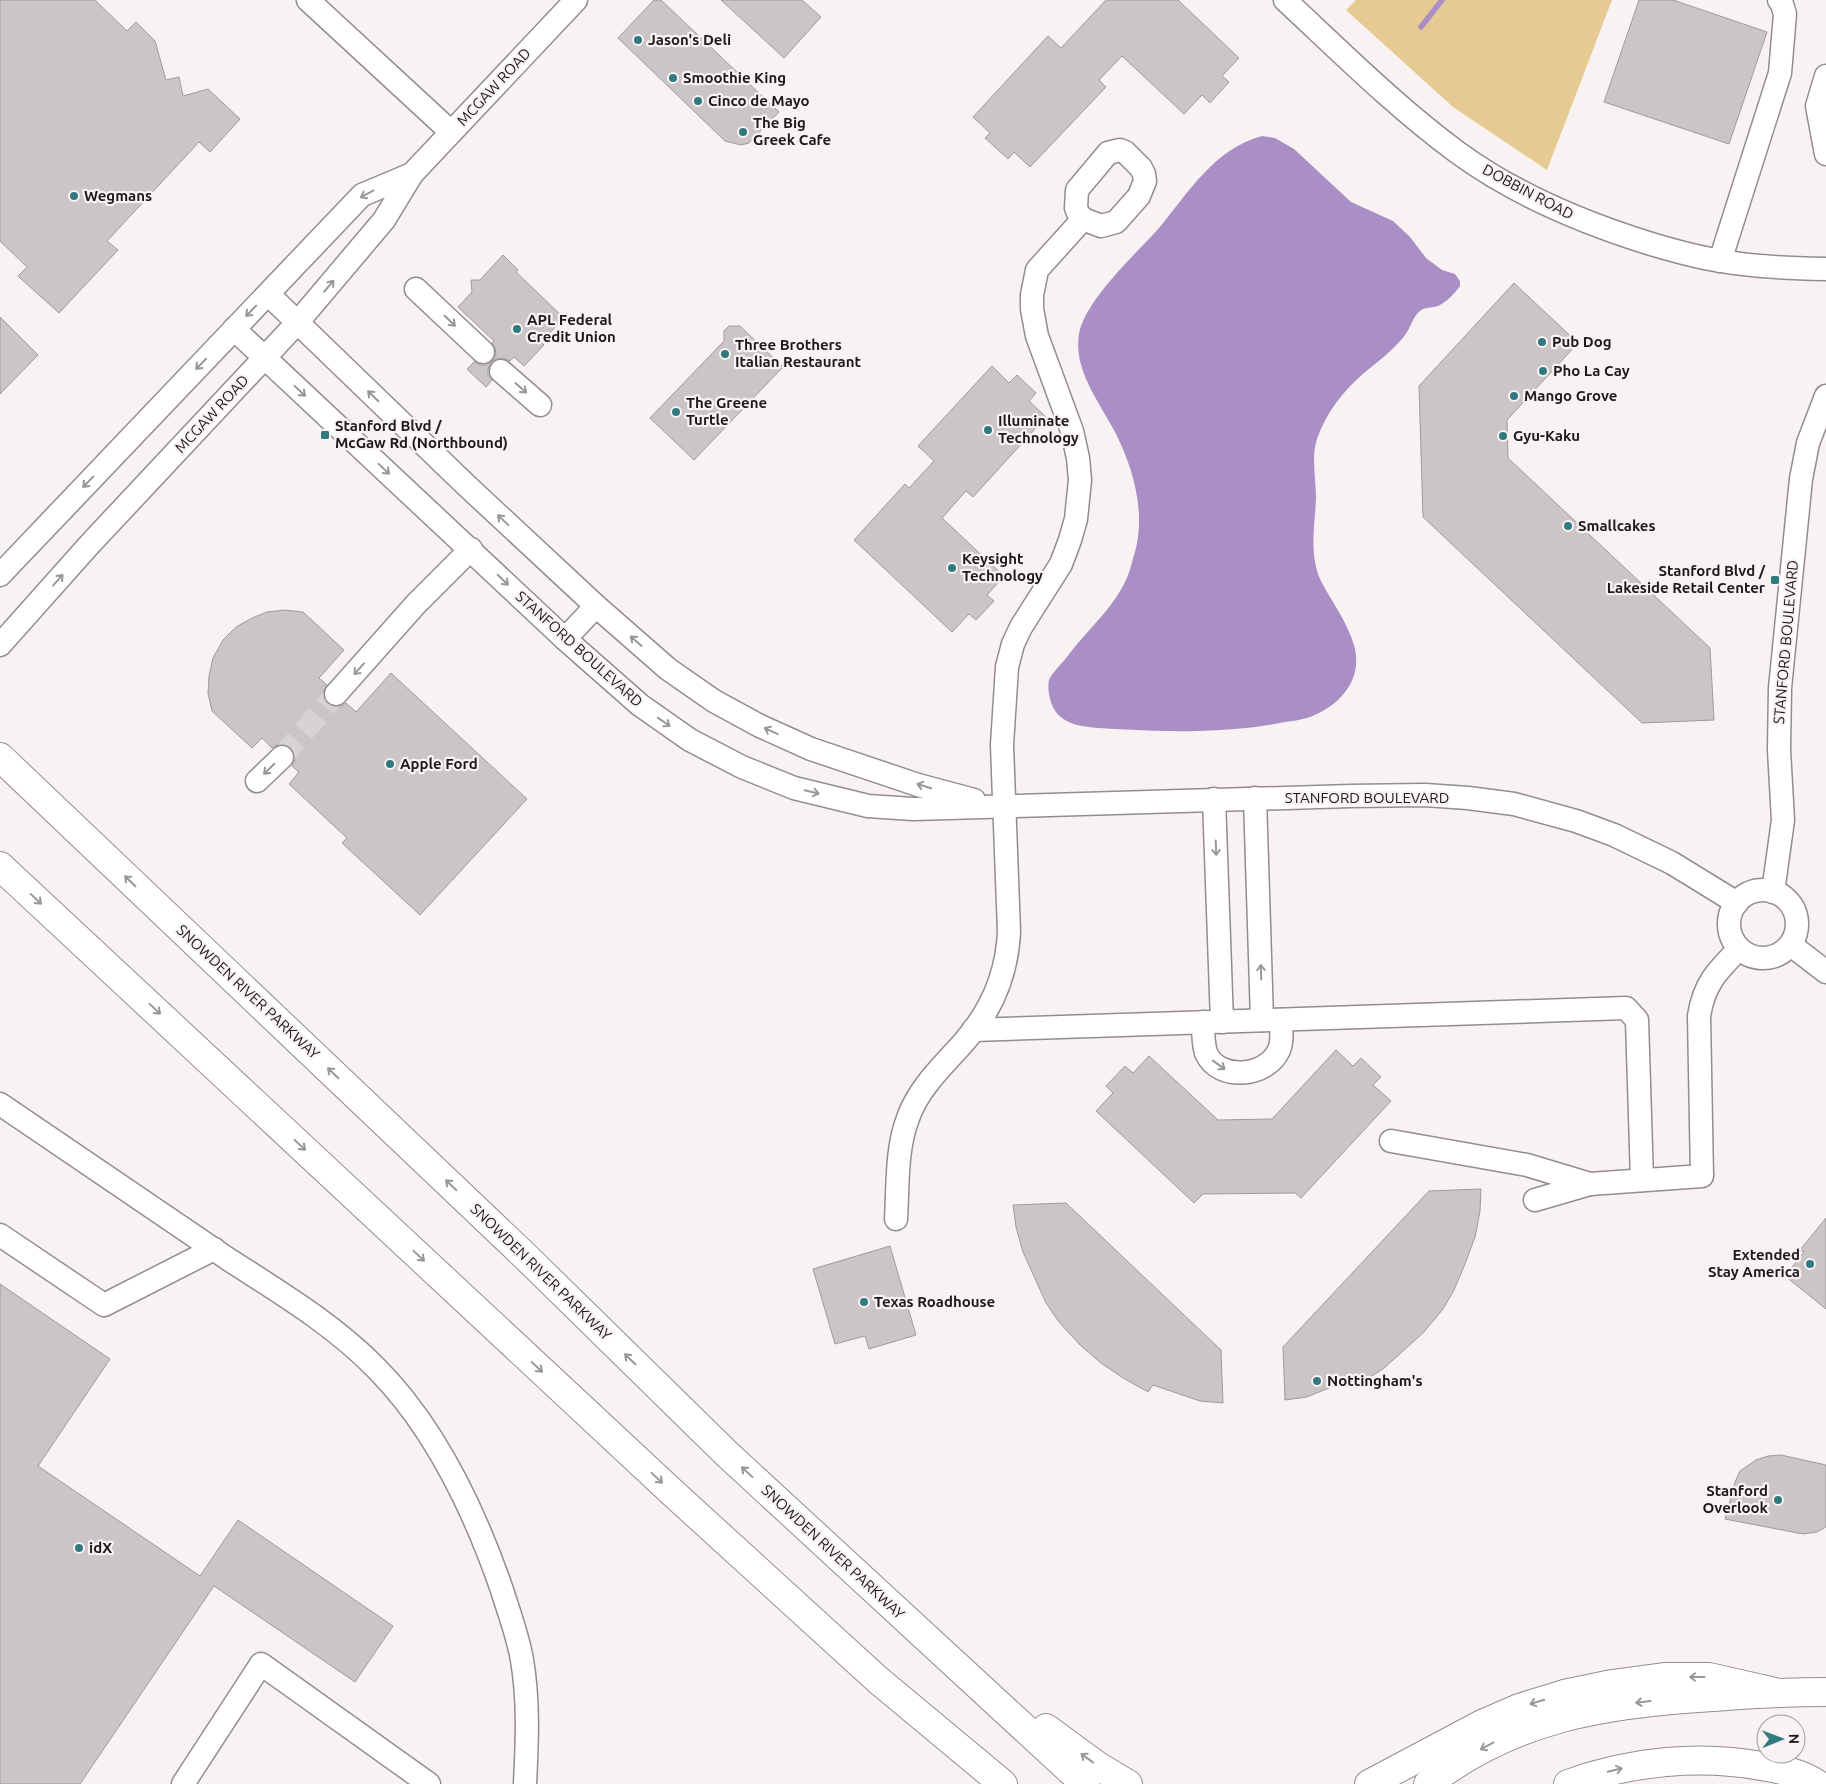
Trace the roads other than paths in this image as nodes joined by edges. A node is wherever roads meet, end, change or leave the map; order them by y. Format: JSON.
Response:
{"nodes":[{"id":1,"x":308,"y":0,"type":"edge"},
{"id":2,"x":576,"y":0,"type":"edge"},
{"id":3,"x":1285,"y":0,"type":"edge"},
{"id":4,"x":1779,"y":0,"type":"edge"},
{"id":5,"x":1826,"y":76,"type":"edge"},
{"id":6,"x":451,"y":132,"type":"junction"},
{"id":7,"x":1826,"y":154,"type":"edge"},
{"id":8,"x":412,"y":174,"type":"junction"},
{"id":9,"x":1083,"y":219,"type":"dead end"},
{"id":10,"x":1720,"y":261,"type":"junction"},
{"id":11,"x":1826,"y":270,"type":"edge"},
{"id":12,"x":416,"y":289,"type":"dead end"},
{"id":13,"x":268,"y":294,"type":"junction"},
{"id":14,"x":297,"y":323,"type":"junction"},
{"id":15,"x":234,"y":329,"type":"junction"},
{"id":16,"x":483,"y":352,"type":"dead end"},
{"id":17,"x":264,"y":358,"type":"junction"},
{"id":18,"x":501,"y":371,"type":"dead end"},
{"id":19,"x":1826,"y":396,"type":"edge"},
{"id":20,"x":540,"y":405,"type":"dead end"},
{"id":21,"x":471,"y":549,"type":"junction"},
{"id":22,"x":0,"y":575,"type":"edge"},
{"id":23,"x":596,"y":606,"type":"junction"},
{"id":24,"x":565,"y":639,"type":"junction"},
{"id":25,"x":0,"y":645,"type":"edge"},
{"id":26,"x":336,"y":694,"type":"tunnel mouth"},
{"id":27,"x":0,"y":757,"type":"edge"},
{"id":28,"x":282,"y":757,"type":"tunnel mouth"},
{"id":29,"x":257,"y":781,"type":"dead end"},
{"id":30,"x":1255,"y":798,"type":"junction"},
{"id":31,"x":1214,"y":799,"type":"junction"},
{"id":32,"x":1005,"y":806,"type":"junction"},
{"id":33,"x":0,"y":866,"type":"edge"},
{"id":34,"x":1773,"y":892,"type":"junction"},
{"id":35,"x":1737,"y":903,"type":"junction"},
{"id":36,"x":1791,"y":945,"type":"junction"},
{"id":37,"x":1739,"y":949,"type":"junction"},
{"id":38,"x":1826,"y":972,"type":"edge"},
{"id":39,"x":1271,"y":1020,"type":"junction"},
{"id":40,"x":1212,"y":1022,"type":"junction"},
{"id":41,"x":973,"y":1030,"type":"junction"},
{"id":42,"x":0,"y":1104,"type":"edge"},
{"id":43,"x":1391,"y":1141,"type":"dead end"},
{"id":44,"x":1642,"y":1180,"type":"junction"},
{"id":45,"x":1590,"y":1184,"type":"junction"},
{"id":46,"x":1535,"y":1200,"type":"dead end"},
{"id":47,"x":896,"y":1219,"type":"dead end"},
{"id":48,"x":0,"y":1235,"type":"edge"},
{"id":49,"x":214,"y":1249,"type":"junction"},
{"id":50,"x":930,"y":1643,"type":"junction"},
{"id":51,"x":878,"y":1680,"type":"junction"},
{"id":52,"x":1826,"y":1692,"type":"edge"},
{"id":53,"x":1779,"y":1693,"type":"junction"},
{"id":54,"x":418,"y":1781,"type":"edge"},
{"id":55,"x":183,"y":1784,"type":"edge"},
{"id":56,"x":525,"y":1784,"type":"edge"},
{"id":57,"x":982,"y":1784,"type":"edge"},
{"id":58,"x":1003,"y":1784,"type":"edge"},
{"id":59,"x":1085,"y":1784,"type":"edge"},
{"id":60,"x":1128,"y":1784,"type":"edge"},
{"id":61,"x":1369,"y":1784,"type":"edge"},
{"id":62,"x":1428,"y":1784,"type":"edge"},
{"id":63,"x":1568,"y":1784,"type":"edge"},
{"id":64,"x":1817,"y":1784,"type":"edge"}],
"edges":[{"from":1,"to":6,"type":"street"},
{"from":2,"to":6,"type":"street","name":"MCGAW ROAD"},
{"from":3,"to":10,"type":"street","name":"DOBBIN ROAD"},
{"from":4,"to":10,"type":"street"},
{"from":5,"to":7,"type":"street"},
{"from":6,"to":8,"type":"street","name":"MCGAW ROAD"},
{"from":8,"to":13,"type":"street","name":"MCGAW ROAD","one_way":true},
{"from":14,"to":8,"type":"street","name":"MCGAW ROAD","one_way":true},
{"from":9,"to":32,"type":"street"},
{"from":10,"to":11,"type":"street","name":"DOBBIN ROAD"},
{"from":12,"to":16,"type":"street","one_way":true},
{"from":13,"to":14,"type":"street","name":"STANFORD BOULEVARD"},
{"from":13,"to":15,"type":"street","name":"MCGAW ROAD","one_way":true},
{"from":14,"to":17,"type":"street","name":"MCGAW ROAD"},
{"from":23,"to":14,"type":"street","name":"STANFORD BOULEVARD","one_way":true},
{"from":15,"to":17,"type":"street","name":"STANFORD BOULEVARD"},
{"from":15,"to":22,"type":"street","name":"MCGAW ROAD","one_way":true},
{"from":17,"to":21,"type":"street","name":"STANFORD BOULEVARD","one_way":true},
{"from":25,"to":17,"type":"street","name":"MCGAW ROAD","one_way":true},
{"from":18,"to":20,"type":"street","one_way":true},
{"from":19,"to":34,"type":"street","name":"STANFORD BOULEVARD"},
{"from":21,"to":24,"type":"street","name":"STANFORD BOULEVARD","one_way":true},
{"from":21,"to":26,"type":"street","one_way":true},
{"from":23,"to":24,"type":"street"},
{"from":32,"to":23,"type":"street","name":"STANFORD BOULEVARD","one_way":true},
{"from":24,"to":32,"type":"street","name":"STANFORD BOULEVARD","one_way":true},
{"from":50,"to":27,"type":"main road","name":"SNOWDEN RIVER PARKWAY","one_way":true},
{"from":28,"to":29,"type":"street","one_way":true},
{"from":30,"to":31,"type":"street","name":"STANFORD BOULEVARD"},
{"from":30,"to":35,"type":"street","name":"STANFORD BOULEVARD"},
{"from":39,"to":30,"type":"street","one_way":true},
{"from":31,"to":32,"type":"street","name":"STANFORD BOULEVARD"},
{"from":31,"to":40,"type":"street","one_way":true},
{"from":32,"to":41,"type":"street"},
{"from":33,"to":51,"type":"main road","one_way":true},
{"from":34,"to":35,"type":"street"},
{"from":34,"to":36,"type":"street"},
{"from":35,"to":37,"type":"street"},
{"from":36,"to":37,"type":"street"},
{"from":36,"to":38,"type":"street"},
{"from":37,"to":44,"type":"street"},
{"from":39,"to":40,"type":"street"},
{"from":40,"to":39,"type":"street","one_way":true},
{"from":39,"to":44,"type":"street"},
{"from":40,"to":41,"type":"street"},
{"from":41,"to":47,"type":"street"},
{"from":42,"to":49,"type":"street"},
{"from":43,"to":45,"type":"street"},
{"from":44,"to":45,"type":"street"},
{"from":45,"to":46,"type":"street"},
{"from":48,"to":49,"type":"street"},
{"from":49,"to":56,"type":"street"},
{"from":50,"to":59,"type":"main road","name":"SNOWDEN RIVER PARKWAY"},
{"from":60,"to":50,"type":"main road","one_way":true},
{"from":51,"to":57,"type":"main road"},
{"from":51,"to":58,"type":"main road"},
{"from":52,"to":53,"type":"main road"},
{"from":53,"to":61,"type":"main road","one_way":true},
{"from":53,"to":62,"type":"main road","one_way":true},
{"from":54,"to":55,"type":"street"},
{"from":63,"to":64,"type":"main road","one_way":true}]}
